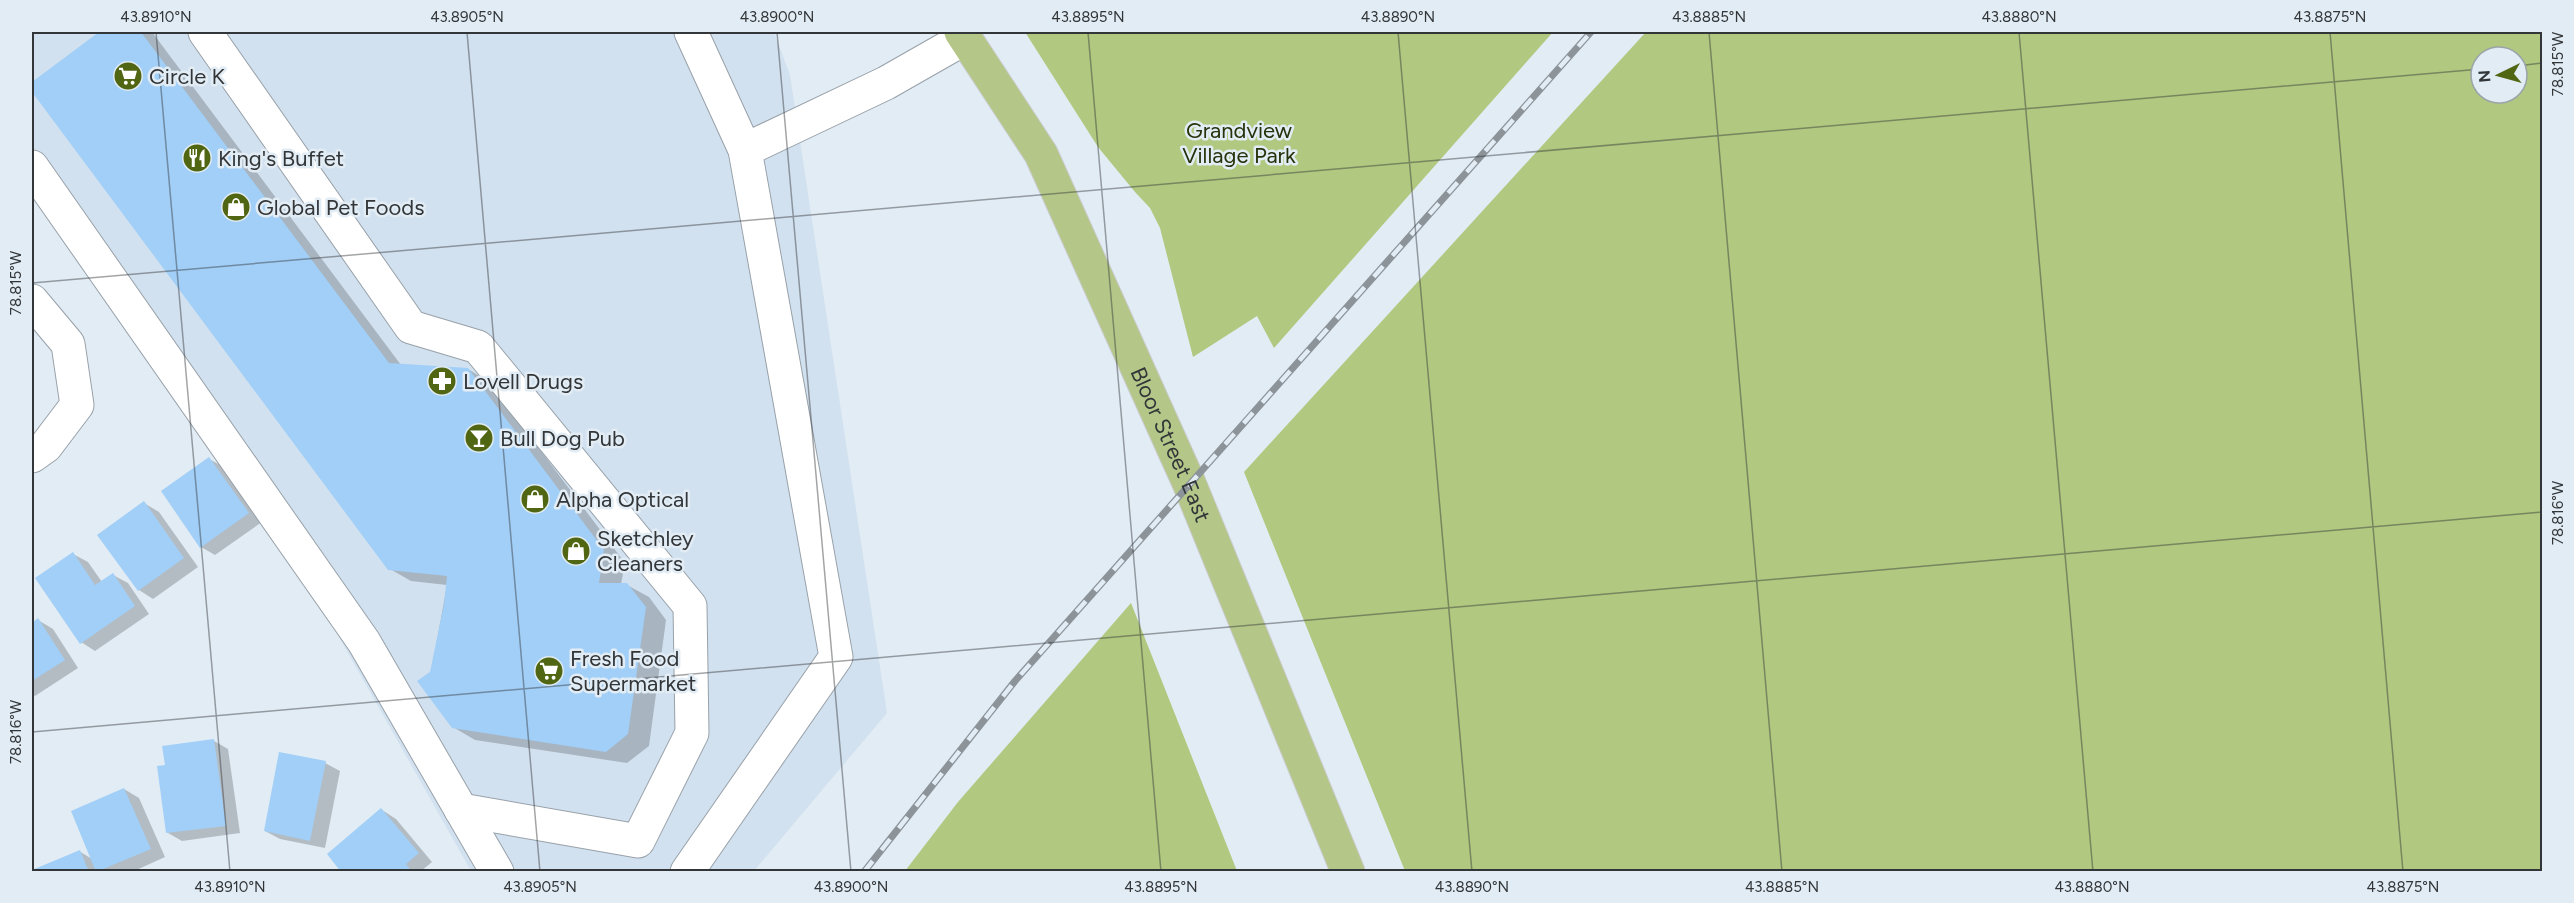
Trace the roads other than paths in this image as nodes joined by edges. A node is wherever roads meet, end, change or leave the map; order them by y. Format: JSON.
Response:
{"nodes":[{"id":1,"x":204,"y":32,"type":"edge"},
{"id":2,"x":692,"y":32,"type":"edge"},
{"id":3,"x":963,"y":35,"type":"edge"},
{"id":4,"x":745,"y":150,"type":"junction"},
{"id":5,"x":32,"y":167,"type":"edge"},
{"id":6,"x":32,"y":301,"type":"edge"},
{"id":7,"x":32,"y":456,"type":"edge"},
{"id":8,"x":461,"y":810,"type":"junction"},
{"id":9,"x":497,"y":872,"type":"edge"},
{"id":10,"x":687,"y":872,"type":"edge"},
{"id":11,"x":1348,"y":872,"type":"edge"}],
"edges":[{"from":1,"to":8,"type":"street"},
{"from":2,"to":4,"type":"street"},
{"from":3,"to":4,"type":"street"},
{"from":3,"to":11,"type":"main road","name":"Bloor Street East"},
{"from":4,"to":10,"type":"street"},
{"from":5,"to":8,"type":"street"},
{"from":6,"to":7,"type":"street"},
{"from":8,"to":9,"type":"street"}]}
